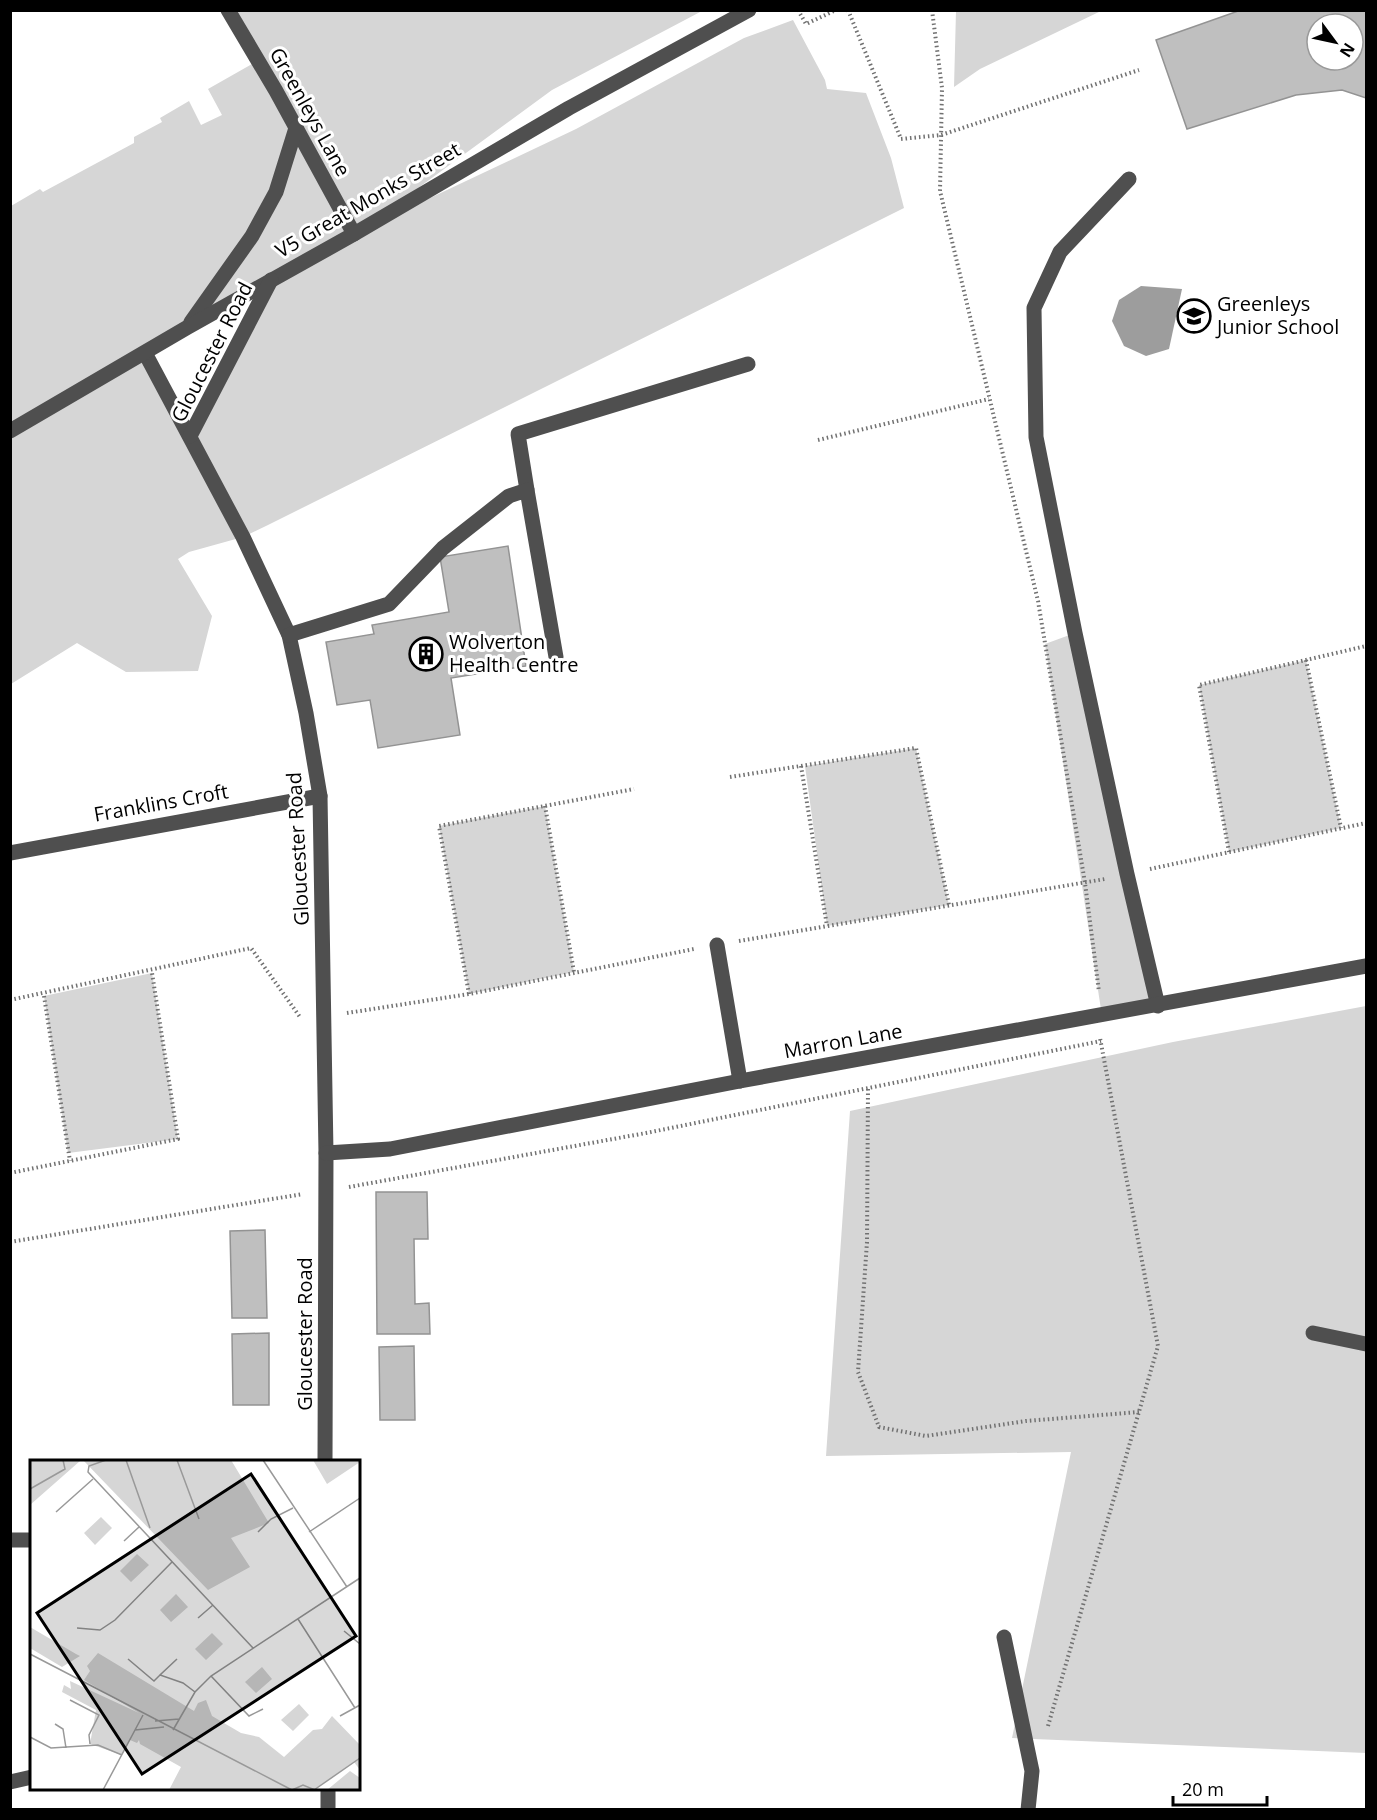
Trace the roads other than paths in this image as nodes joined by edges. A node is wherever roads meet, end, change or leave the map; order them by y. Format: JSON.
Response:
{"nodes":[{"id":1,"x":228,"y":10,"type":"edge"},
{"id":2,"x":749,"y":10,"type":"edge"},
{"id":3,"x":296,"y":128,"type":"junction"},
{"id":4,"x":1129,"y":179,"type":"dead end"},
{"id":5,"x":354,"y":234,"type":"junction"},
{"id":6,"x":271,"y":280,"type":"junction"},
{"id":7,"x":188,"y":327,"type":"junction"},
{"id":8,"x":146,"y":353,"type":"junction"},
{"id":9,"x":748,"y":364,"type":"dead end"},
{"id":10,"x":10,"y":431,"type":"edge"},
{"id":11,"x":190,"y":436,"type":"junction"},
{"id":12,"x":527,"y":489,"type":"junction"},
{"id":13,"x":289,"y":634,"type":"junction"},
{"id":14,"x":556,"y":657,"type":"dead end"},
{"id":15,"x":320,"y":796,"type":"junction"},
{"id":16,"x":10,"y":853,"type":"edge"},
{"id":17,"x":717,"y":945,"type":"road end"},
{"id":18,"x":1366,"y":966,"type":"edge"},
{"id":19,"x":1158,"y":1006,"type":"junction"},
{"id":20,"x":740,"y":1081,"type":"junction"},
{"id":21,"x":326,"y":1154,"type":"junction"},
{"id":22,"x":1313,"y":1332,"type":"dead end"},
{"id":23,"x":1366,"y":1344,"type":"edge"},
{"id":24,"x":325,"y":1460,"type":"edge"},
{"id":25,"x":10,"y":1540,"type":"edge"},
{"id":26,"x":30,"y":1540,"type":"edge"},
{"id":27,"x":1004,"y":1637,"type":"dead end"},
{"id":28,"x":30,"y":1777,"type":"edge"},
{"id":29,"x":10,"y":1782,"type":"edge"},
{"id":30,"x":328,"y":1790,"type":"edge"},
{"id":31,"x":328,"y":1809,"type":"edge"},
{"id":32,"x":1028,"y":1809,"type":"edge"}],
"edges":[{"from":1,"to":3,"type":"street","name":"Greenleys Lane"},
{"from":2,"to":5,"type":"street","name":"V5 Great Monks Street"},
{"from":3,"to":5,"type":"street","name":"Greenleys Lane"},
{"from":3,"to":7,"type":"street"},
{"from":4,"to":19,"type":"street"},
{"from":5,"to":6,"type":"street","name":"V5 Great Monks Street"},
{"from":6,"to":7,"type":"street","name":"V5 Great Monks Street"},
{"from":6,"to":11,"type":"street","name":"Gloucester Road"},
{"from":7,"to":8,"type":"street","name":"V5 Great Monks Street"},
{"from":8,"to":10,"type":"street","name":"V5 Great Monks Street"},
{"from":8,"to":11,"type":"street"},
{"from":9,"to":12,"type":"street"},
{"from":11,"to":13,"type":"street","name":"Gloucester Road"},
{"from":12,"to":13,"type":"street"},
{"from":12,"to":14,"type":"street"},
{"from":13,"to":15,"type":"street","name":"Gloucester Road"},
{"from":15,"to":16,"type":"street","name":"Franklins Croft"},
{"from":15,"to":21,"type":"street","name":"Gloucester Road"},
{"from":17,"to":20,"type":"street"},
{"from":18,"to":19,"type":"street","name":"Marron Lane"},
{"from":19,"to":20,"type":"street","name":"Marron Lane"},
{"from":20,"to":21,"type":"street","name":"Marron Lane"},
{"from":21,"to":24,"type":"street","name":"Gloucester Road"},
{"from":22,"to":23,"type":"street"},
{"from":25,"to":26,"type":"street"},
{"from":27,"to":32,"type":"street"},
{"from":28,"to":29,"type":"street"},
{"from":30,"to":31,"type":"street"}]}
